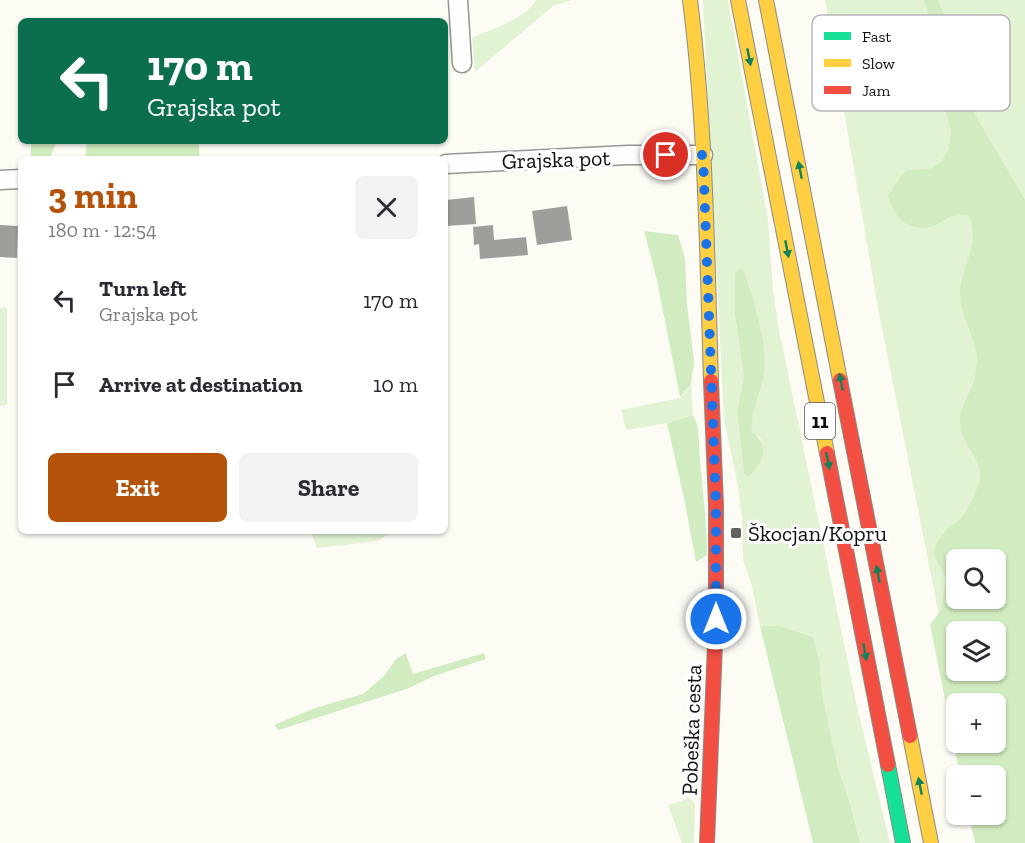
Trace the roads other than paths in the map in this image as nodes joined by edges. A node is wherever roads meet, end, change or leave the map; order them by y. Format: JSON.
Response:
{"nodes":[{"id":1,"x":458,"y":0,"type":"edge"},
{"id":2,"x":690,"y":0,"type":"edge"},
{"id":3,"x":738,"y":0,"type":"edge"},
{"id":4,"x":766,"y":0,"type":"edge"},
{"id":5,"x":462,"y":63,"type":"dead end"},
{"id":6,"x":703,"y":155,"type":"junction"},
{"id":7,"x":448,"y":164,"type":"edge"},
{"id":8,"x":18,"y":179,"type":"edge"},
{"id":9,"x":0,"y":180,"type":"edge"},
{"id":10,"x":708,"y":843,"type":"edge"},
{"id":11,"x":903,"y":843,"type":"edge"},
{"id":12,"x":931,"y":843,"type":"edge"}],
"edges":[{"from":1,"to":5,"type":"street"},
{"from":2,"to":6,"type":"main road","name":"Pobeška cesta"},
{"from":3,"to":11,"type":"main road","number":"11","one_way":true},
{"from":12,"to":4,"type":"main road","number":"11","one_way":true},
{"from":6,"to":7,"type":"street","name":"Grajska pot"},
{"from":6,"to":10,"type":"main road","name":"Pobeška cesta"},
{"from":8,"to":9,"type":"street"}]}
